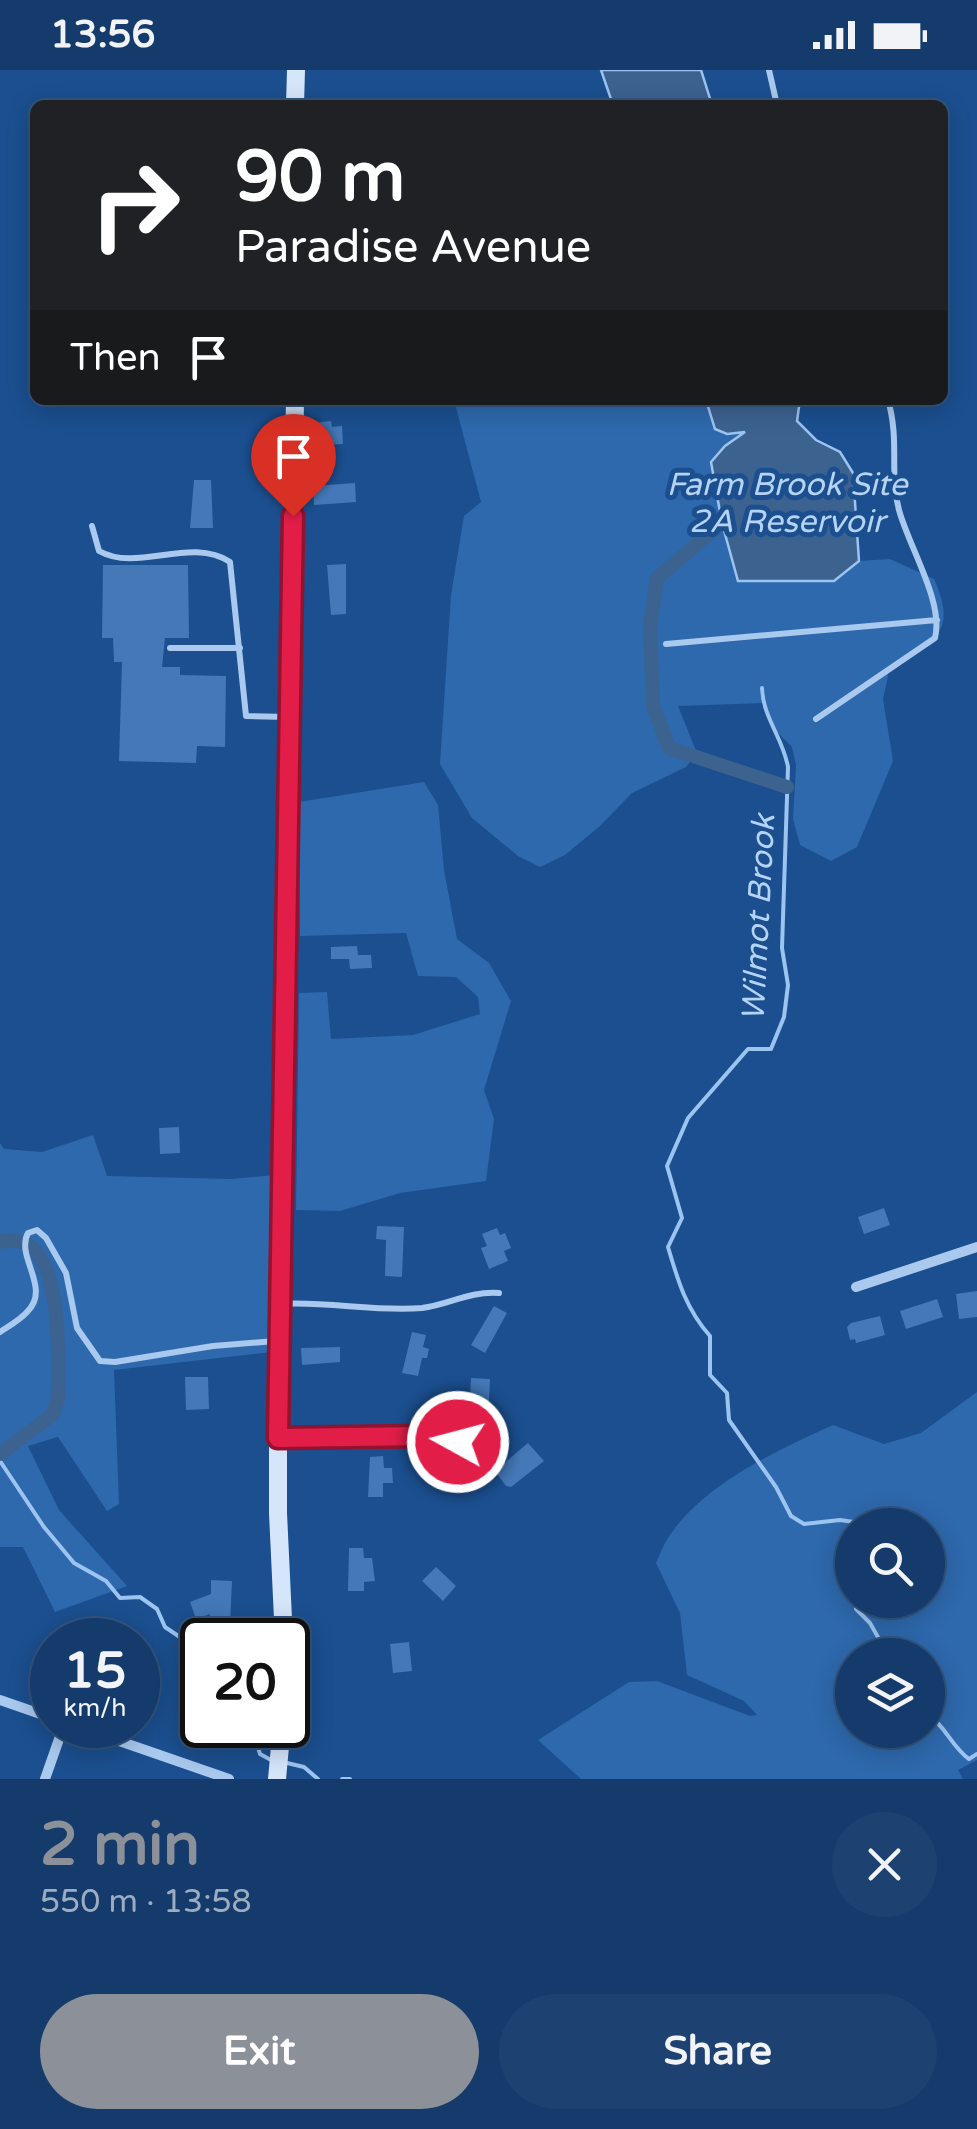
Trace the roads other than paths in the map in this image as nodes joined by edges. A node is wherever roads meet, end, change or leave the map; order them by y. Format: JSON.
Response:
{"nodes":[{"id":1,"x":296,"y":70,"type":"edge"},
{"id":2,"x":769,"y":70,"type":"edge"},
{"id":3,"x":295,"y":100,"type":"edge"},
{"id":4,"x":776,"y":100,"type":"edge"},
{"id":5,"x":295,"y":405,"type":"edge"},
{"id":6,"x":889,"y":405,"type":"edge"},
{"id":7,"x":92,"y":526,"type":"dead end"},
{"id":8,"x":937,"y":620,"type":"junction"},
{"id":9,"x":666,"y":644,"type":"dead end"},
{"id":10,"x":170,"y":648,"type":"dead end"},
{"id":11,"x":240,"y":648,"type":"junction"},
{"id":12,"x":289,"y":717,"type":"junction"},
{"id":13,"x":816,"y":720,"type":"dead end"},
{"id":14,"x":977,"y":1246,"type":"edge"},
{"id":15,"x":856,"y":1287,"type":"dead end"},
{"id":16,"x":499,"y":1293,"type":"dead end"},
{"id":17,"x":279,"y":1304,"type":"junction"},
{"id":18,"x":0,"y":1332,"type":"edge"},
{"id":19,"x":278,"y":1341,"type":"junction"},
{"id":20,"x":278,"y":1438,"type":"junction"},
{"id":21,"x":458,"y":1442,"type":"dead end"},
{"id":22,"x":283,"y":1618,"type":"edge"},
{"id":23,"x":0,"y":1700,"type":"edge"},
{"id":24,"x":30,"y":1710,"type":"edge"},
{"id":25,"x":55,"y":1748,"type":"edge"},
{"id":26,"x":139,"y":1748,"type":"edge"},
{"id":27,"x":280,"y":1748,"type":"edge"},
{"id":28,"x":44,"y":1779,"type":"edge"},
{"id":29,"x":230,"y":1779,"type":"edge"},
{"id":30,"x":277,"y":1779,"type":"edge"}],
"edges":[{"from":1,"to":3,"type":"street"},
{"from":2,"to":4,"type":"lane"},
{"from":5,"to":12,"type":"street"},
{"from":6,"to":8,"type":"lane"},
{"from":7,"to":11,"type":"lane"},
{"from":8,"to":9,"type":"lane"},
{"from":8,"to":13,"type":"lane"},
{"from":10,"to":11,"type":"lane"},
{"from":11,"to":12,"type":"lane"},
{"from":12,"to":17,"type":"street"},
{"from":14,"to":15,"type":"street"},
{"from":16,"to":17,"type":"lane"},
{"from":17,"to":19,"type":"street"},
{"from":18,"to":19,"type":"lane"},
{"from":19,"to":20,"type":"street"},
{"from":20,"to":21,"type":"lane"},
{"from":20,"to":22,"type":"street"},
{"from":23,"to":24,"type":"street"},
{"from":25,"to":28,"type":"street"},
{"from":26,"to":29,"type":"street"},
{"from":27,"to":30,"type":"street"}]}
